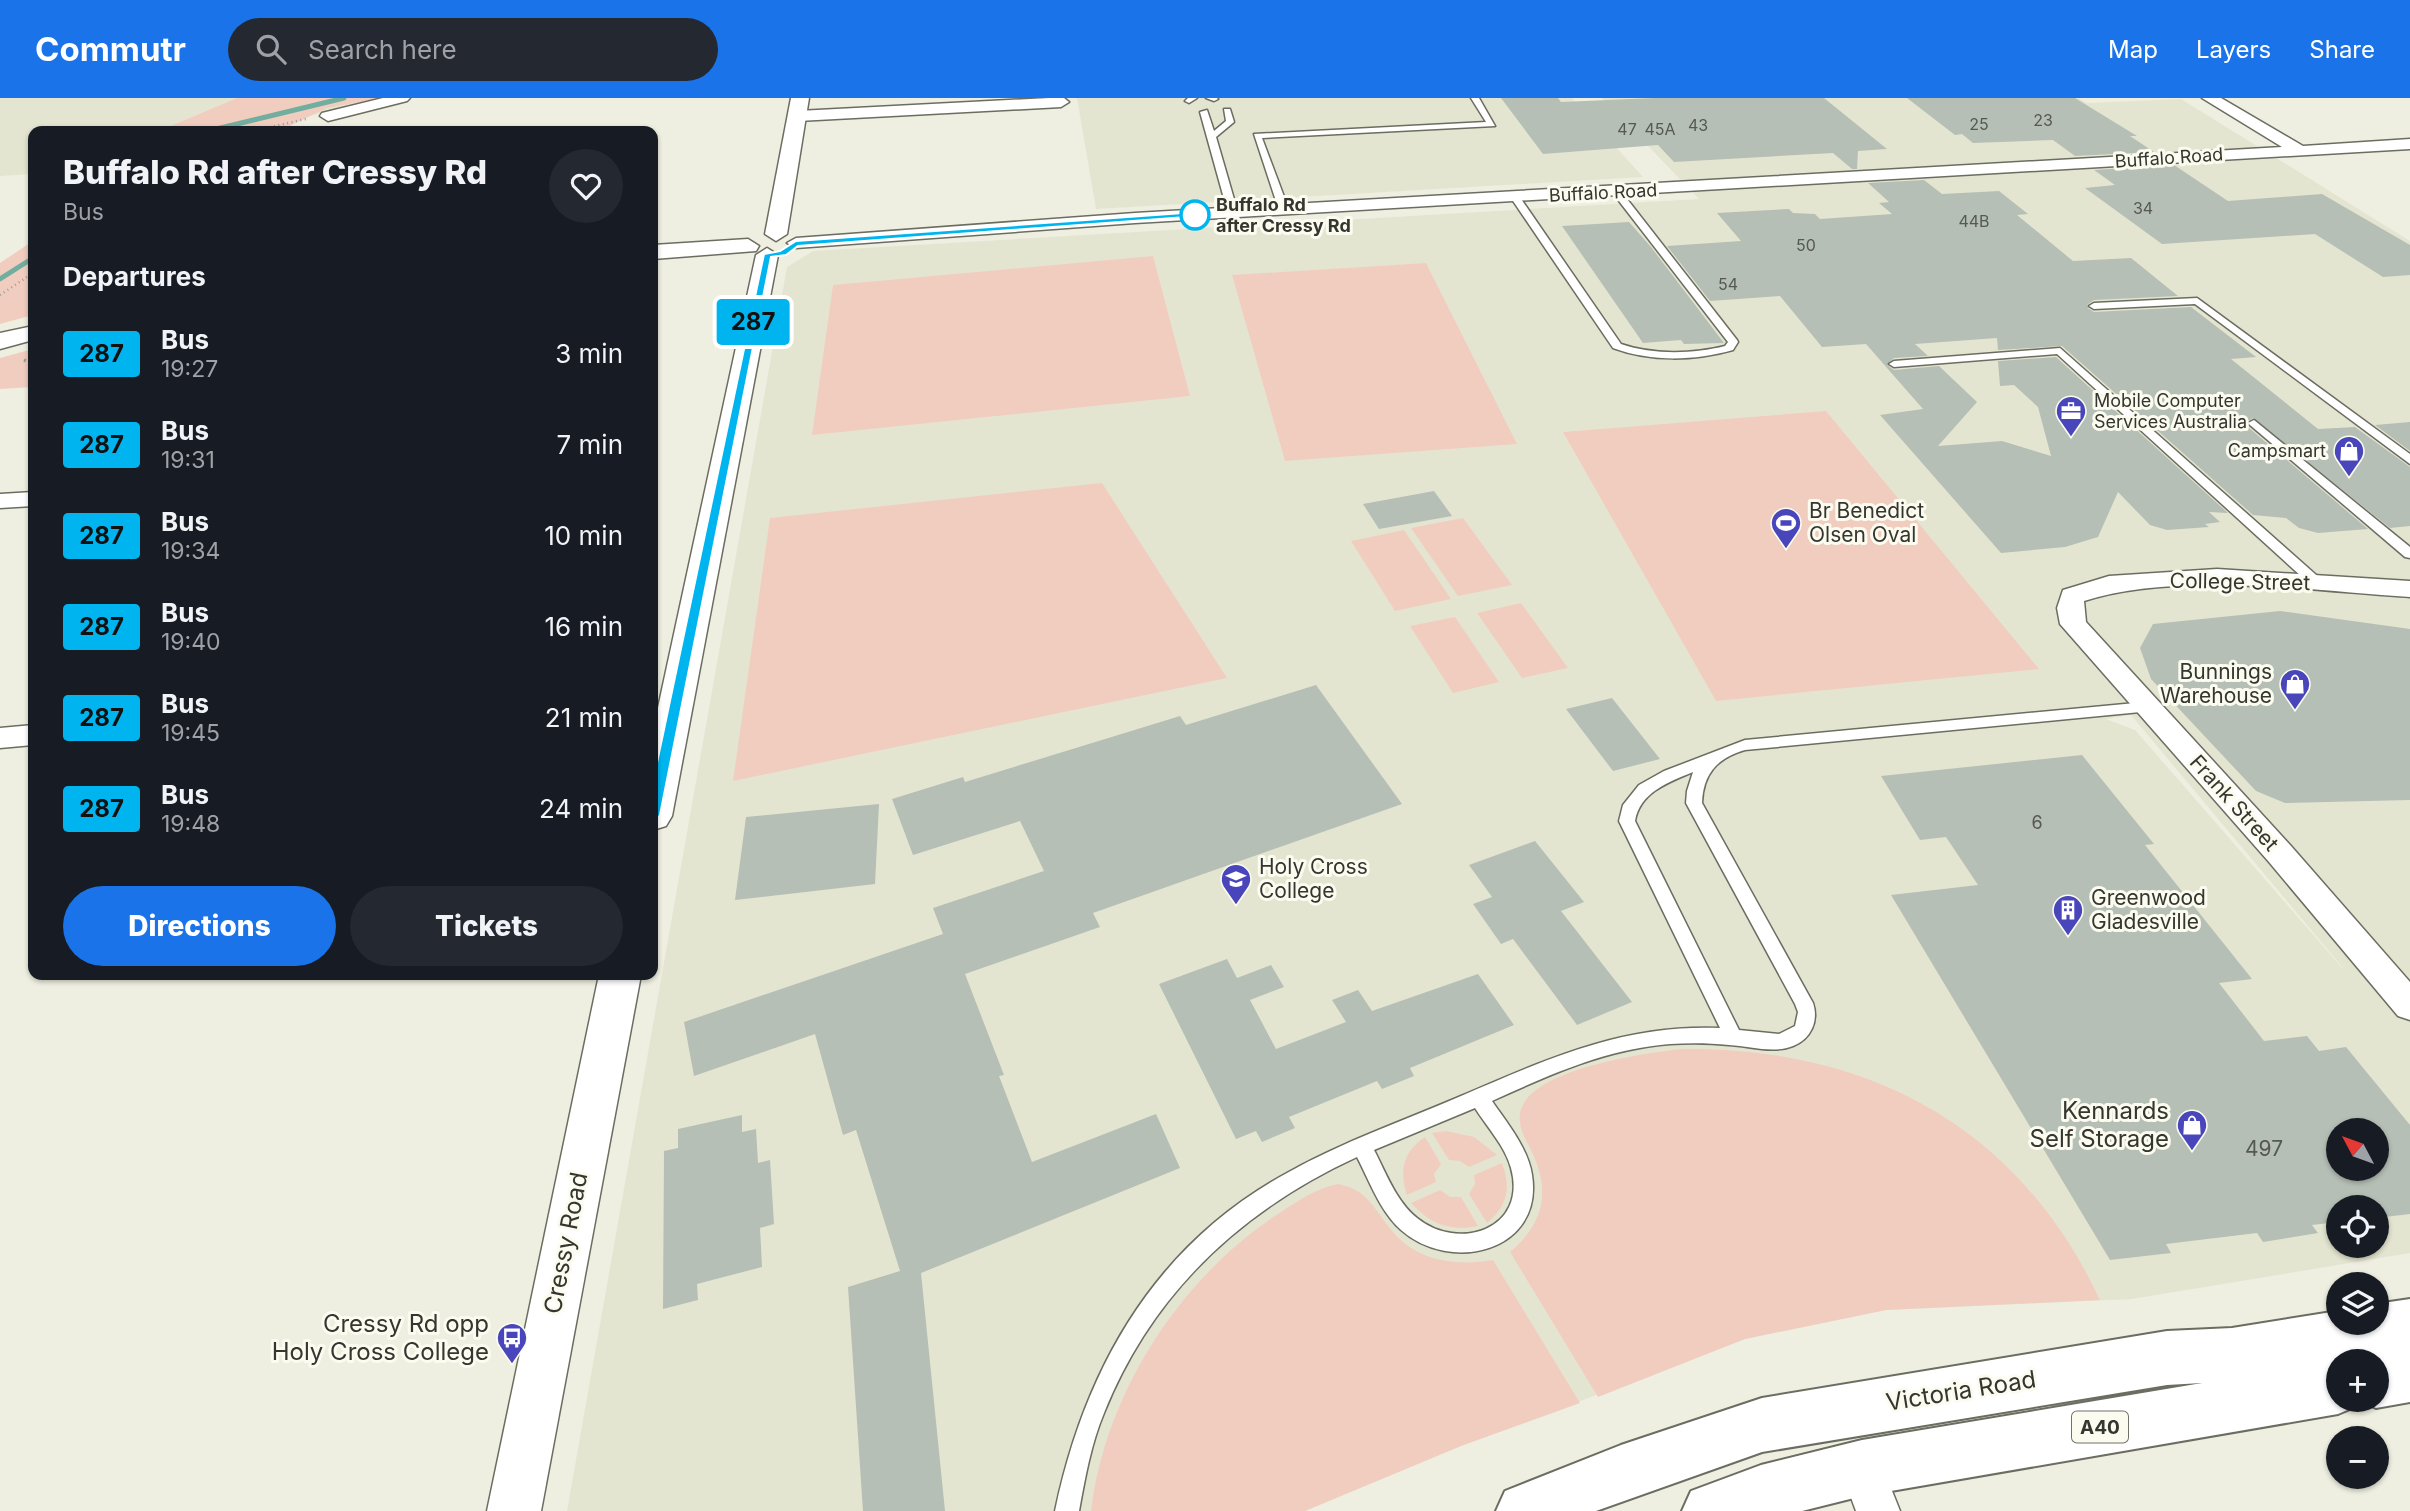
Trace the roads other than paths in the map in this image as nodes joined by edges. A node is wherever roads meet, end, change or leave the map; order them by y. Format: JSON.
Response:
{"nodes":[{"id":1,"x":402,"y":98,"type":"edge"},
{"id":2,"x":1475,"y":98,"type":"edge"},
{"id":3,"x":2210,"y":98,"type":"edge"},
{"id":4,"x":1061,"y":102,"type":"dead end"},
{"id":5,"x":799,"y":107,"type":"edge"},
{"id":6,"x":1193,"y":113,"type":"dead end"},
{"id":7,"x":328,"y":116,"type":"dead end"},
{"id":8,"x":1206,"y":116,"type":"junction"},
{"id":9,"x":1212,"y":136,"type":"junction"},
{"id":10,"x":2410,"y":144,"type":"edge"},
{"id":11,"x":2299,"y":150,"type":"junction"},
{"id":12,"x":1617,"y":192,"type":"junction"},
{"id":13,"x":1517,"y":198,"type":"junction"},
{"id":14,"x":1284,"y":210,"type":"junction"},
{"id":15,"x":1233,"y":213,"type":"junction"},
{"id":16,"x":771,"y":245,"type":"junction"},
{"id":17,"x":658,"y":252,"type":"edge"},
{"id":18,"x":2094,"y":306,"type":"dead end"},
{"id":19,"x":28,"y":334,"type":"edge"},
{"id":20,"x":0,"y":341,"type":"edge"},
{"id":21,"x":1894,"y":364,"type":"dead end"},
{"id":22,"x":2254,"y":423,"type":"dead end"},
{"id":23,"x":2410,"y":460,"type":"edge"},
{"id":24,"x":28,"y":499,"type":"edge"},
{"id":25,"x":0,"y":501,"type":"edge"},
{"id":26,"x":2410,"y":554,"type":"edge"},
{"id":27,"x":2318,"y":583,"type":"junction"},
{"id":28,"x":2410,"y":589,"type":"edge"},
{"id":29,"x":2073,"y":596,"type":"joint"},
{"id":30,"x":2146,"y":707,"type":"junction"},
{"id":31,"x":28,"y":735,"type":"edge"},
{"id":32,"x":0,"y":738,"type":"edge"},
{"id":33,"x":1719,"y":754,"type":"junction"},
{"id":34,"x":658,"y":792,"type":"edge"},
{"id":35,"x":619,"y":980,"type":"edge"},
{"id":36,"x":2410,"y":1006,"type":"edge"},
{"id":37,"x":1732,"y":1037,"type":"junction"},
{"id":38,"x":1479,"y":1098,"type":"junction"},
{"id":39,"x":1362,"y":1147,"type":"junction"},
{"id":40,"x":2410,"y":1325,"type":"edge"},
{"id":41,"x":2410,"y":1375,"type":"edge"},
{"id":42,"x":2389,"y":1379,"type":"edge"},
{"id":43,"x":2326,"y":1390,"type":"edge"},
{"id":44,"x":1870,"y":1490,"type":"edge"},
{"id":45,"x":514,"y":1511,"type":"edge"},
{"id":46,"x":1067,"y":1511,"type":"edge"},
{"id":47,"x":1525,"y":1511,"type":"edge"},
{"id":48,"x":1711,"y":1511,"type":"edge"}],
"edges":[{"from":1,"to":7,"type":"street"},
{"from":2,"to":14,"type":"lane"},
{"from":3,"to":11,"type":"street"},
{"from":4,"to":5,"type":"street"},
{"from":5,"to":16,"type":"street"},
{"from":6,"to":8,"type":"lane"},
{"from":8,"to":9,"type":"lane"},
{"from":8,"to":9,"type":"lane"},
{"from":9,"to":15,"type":"lane"},
{"from":10,"to":11,"type":"street","name":"Buffalo Road"},
{"from":11,"to":12,"type":"street","name":"Buffalo Road"},
{"from":12,"to":13,"type":"street","name":"Buffalo Road"},
{"from":12,"to":13,"type":"lane"},
{"from":13,"to":14,"type":"street","name":"Buffalo Road"},
{"from":14,"to":15,"type":"street","name":"Buffalo Road"},
{"from":15,"to":16,"type":"street","name":"Buffalo Road"},
{"from":16,"to":17,"type":"street","name":"Buffalo Road"},
{"from":16,"to":34,"type":"street"},
{"from":18,"to":23,"type":"lane"},
{"from":19,"to":20,"type":"street"},
{"from":21,"to":27,"type":"lane"},
{"from":22,"to":26,"type":"lane"},
{"from":24,"to":25,"type":"street"},
{"from":27,"to":28,"type":"street","name":"College Street"},
{"from":27,"to":29,"type":"street","name":"College Street"},
{"from":29,"to":30,"type":"street","name":"Frank Street"},
{"from":30,"to":33,"type":"lane"},
{"from":30,"to":36,"type":"street","name":"Frank Street"},
{"from":31,"to":32,"type":"street"},
{"from":33,"to":37,"type":"lane"},
{"from":33,"to":37,"type":"lane"},
{"from":35,"to":45,"type":"street","name":"Cressy Road"},
{"from":37,"to":38,"type":"lane"},
{"from":38,"to":39,"type":"lane"},
{"from":38,"to":39,"type":"lane"},
{"from":39,"to":46,"type":"lane"},
{"from":40,"to":47,"type":"highway","name":"Victoria Road"},
{"from":41,"to":42,"type":"highway"},
{"from":43,"to":44,"type":"highway","number":"A40"},
{"from":44,"to":48,"type":"highway","number":"A40"}]}
